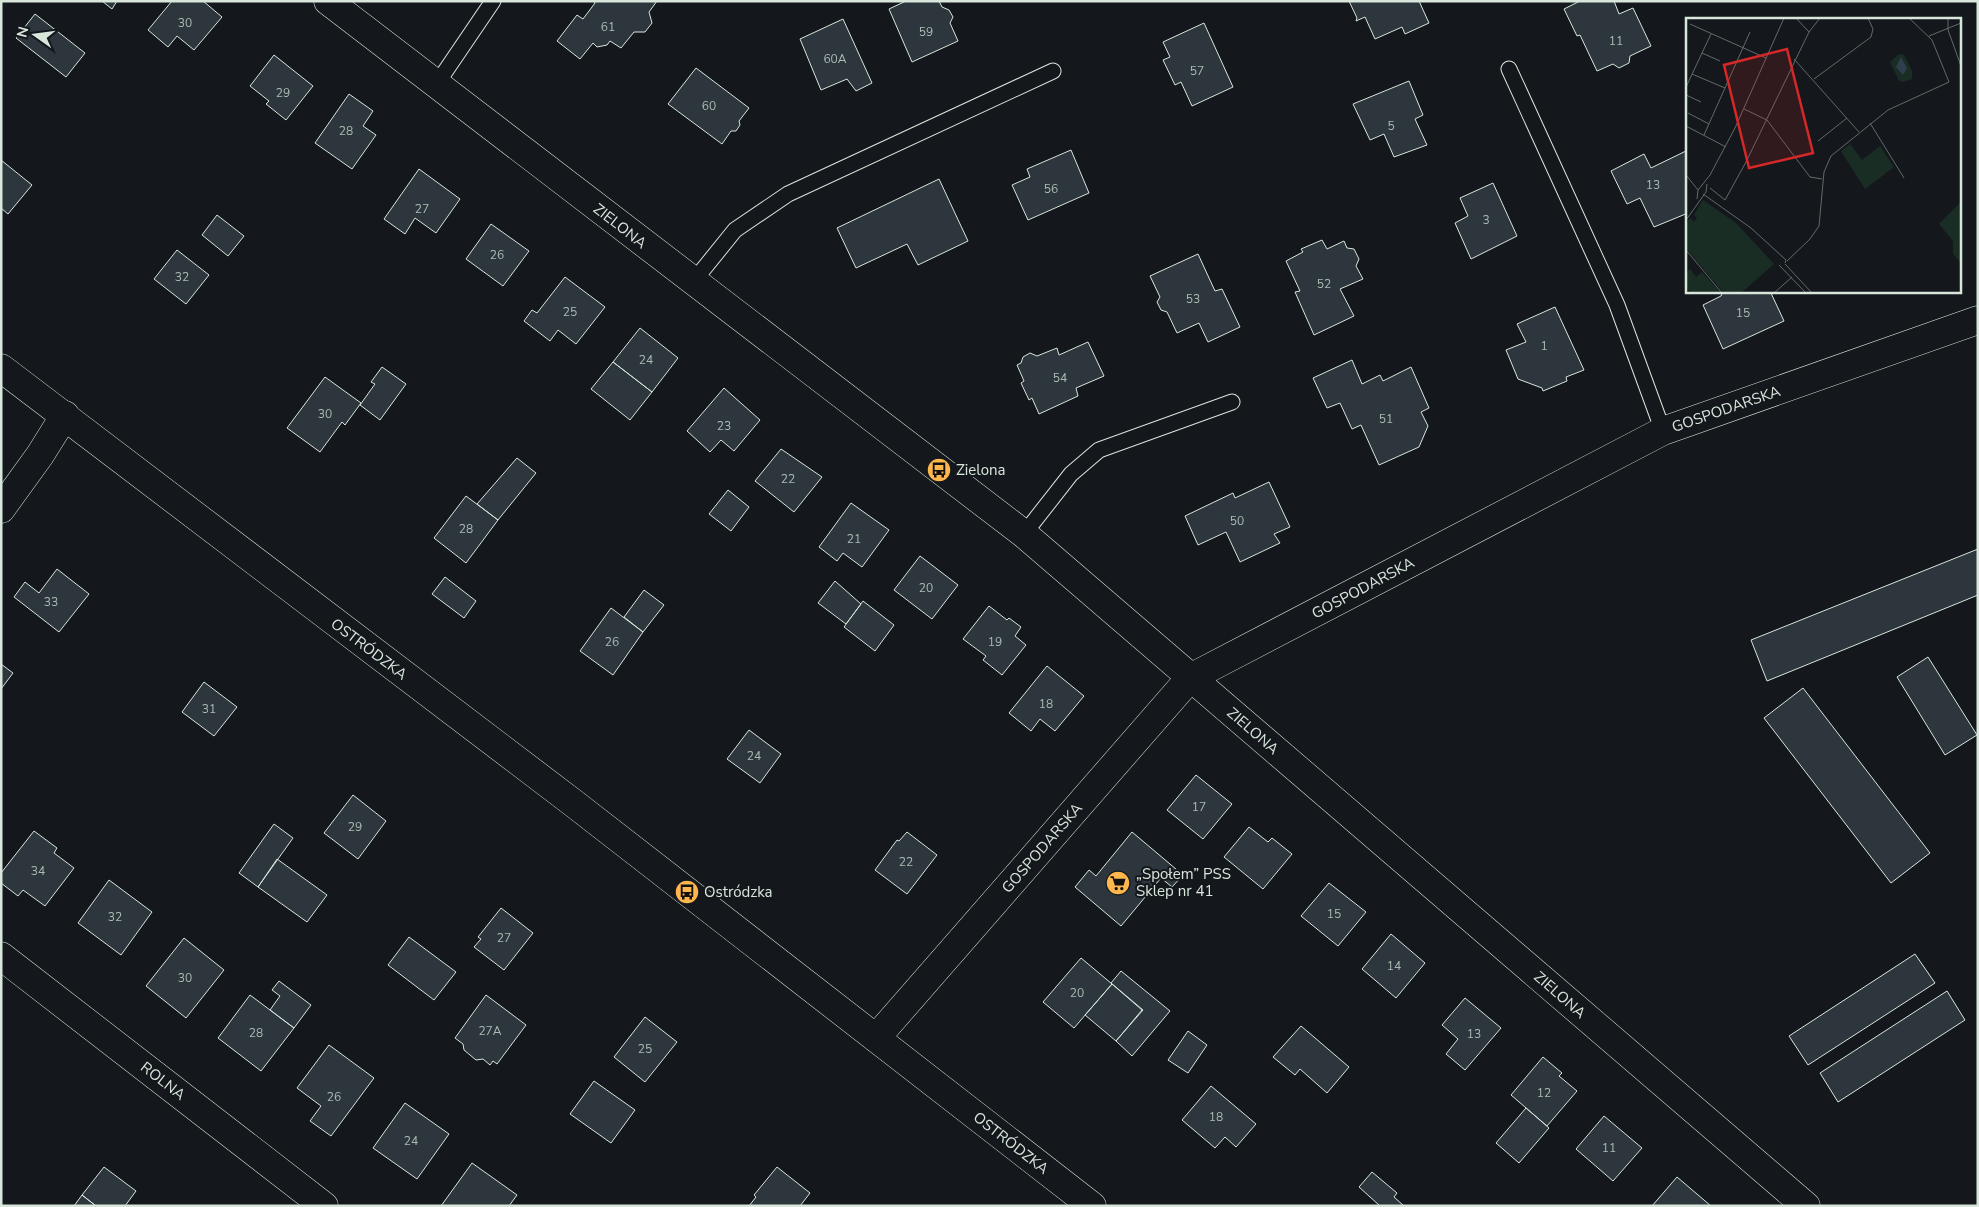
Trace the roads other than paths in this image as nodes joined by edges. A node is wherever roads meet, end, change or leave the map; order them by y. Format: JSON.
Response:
{"nodes":[{"id":1,"x":328,"y":1,"type":"edge"},
{"id":2,"x":492,"y":1,"type":"edge"},
{"id":3,"x":1509,"y":69,"type":"dead end"},
{"id":4,"x":1053,"y":71,"type":"dead end"},
{"id":5,"x":436,"y":85,"type":"junction"},
{"id":6,"x":692,"y":282,"type":"junction"},
{"id":7,"x":1978,"y":320,"type":"edge"},
{"id":8,"x":1,"y":368,"type":"edge"},
{"id":9,"x":1232,"y":402,"type":"dead end"},
{"id":10,"x":65,"y":415,"type":"junction"},
{"id":11,"x":1663,"y":431,"type":"junction"},
{"id":12,"x":1,"y":509,"type":"edge"},
{"id":13,"x":1024,"y":534,"type":"junction"},
{"id":14,"x":1190,"y":678,"type":"junction"},
{"id":15,"x":1,"y":956,"type":"edge"},
{"id":16,"x":876,"y":1038,"type":"junction"},
{"id":17,"x":324,"y":1206,"type":"edge"},
{"id":18,"x":1092,"y":1206,"type":"edge"},
{"id":19,"x":1806,"y":1206,"type":"edge"}],
"edges":[{"from":1,"to":5,"type":"street","name":"ZIELONA"},
{"from":2,"to":5,"type":"lane"},
{"from":3,"to":11,"type":"lane"},
{"from":4,"to":6,"type":"lane"},
{"from":5,"to":6,"type":"street","name":"ZIELONA"},
{"from":6,"to":13,"type":"street","name":"ZIELONA"},
{"from":7,"to":11,"type":"street","name":"GOSPODARSKA"},
{"from":8,"to":10,"type":"street","name":"OSTRÓDZKA"},
{"from":9,"to":13,"type":"lane"},
{"from":10,"to":12,"type":"street"},
{"from":10,"to":16,"type":"street","name":"OSTRÓDZKA"},
{"from":11,"to":14,"type":"street","name":"GOSPODARSKA"},
{"from":13,"to":14,"type":"street","name":"ZIELONA"},
{"from":14,"to":16,"type":"street","name":"GOSPODARSKA"},
{"from":14,"to":19,"type":"street","name":"ZIELONA"},
{"from":15,"to":17,"type":"street","name":"ROLNA"},
{"from":16,"to":18,"type":"street","name":"OSTRÓDZKA"}]}
